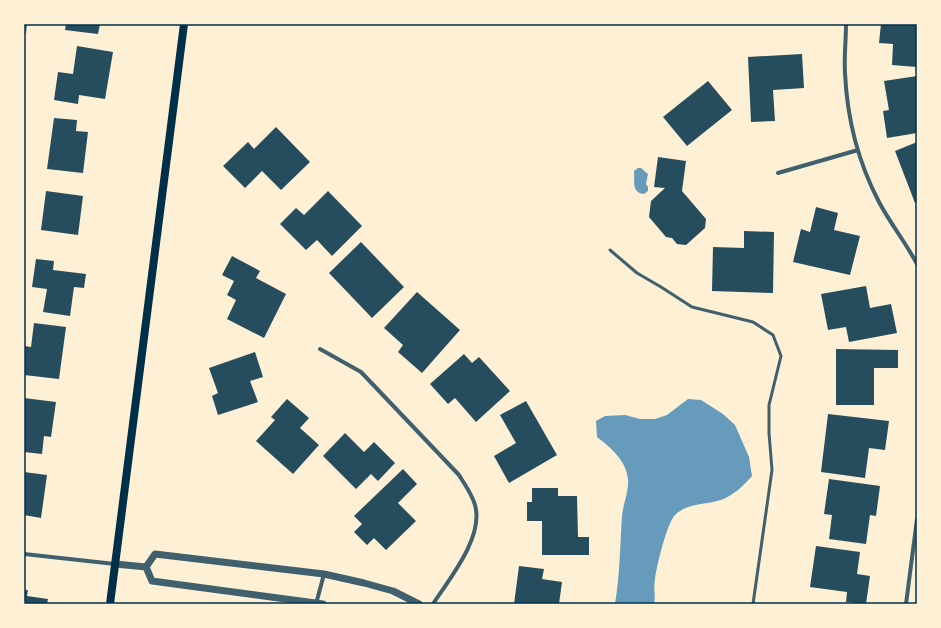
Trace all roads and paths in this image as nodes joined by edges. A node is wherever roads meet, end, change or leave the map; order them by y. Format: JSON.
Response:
{"nodes":[{"id":1,"x":25,"y":24,"type":"edge"},
{"id":2,"x":184,"y":24,"type":"edge"},
{"id":3,"x":846,"y":24,"type":"edge"},
{"id":4,"x":24,"y":33,"type":"edge"},
{"id":5,"x":858,"y":150,"type":"junction"},
{"id":6,"x":778,"y":173,"type":"dead end"},
{"id":7,"x":610,"y":250,"type":"dead end"},
{"id":8,"x":917,"y":264,"type":"edge"},
{"id":9,"x":320,"y":349,"type":"dead end"},
{"id":10,"x":917,"y":519,"type":"edge"},
{"id":11,"x":24,"y":554,"type":"edge"},
{"id":12,"x":115,"y":564,"type":"junction"},
{"id":13,"x":146,"y":567,"type":"junction"},
{"id":14,"x":324,"y":574,"type":"junction"},
{"id":15,"x":110,"y":604,"type":"edge"},
{"id":16,"x":318,"y":604,"type":"edge"},
{"id":17,"x":419,"y":604,"type":"edge"},
{"id":18,"x":434,"y":604,"type":"edge"},
{"id":19,"x":753,"y":604,"type":"edge"},
{"id":20,"x":906,"y":604,"type":"edge"}],
"edges":[{"from":1,"to":4,"type":"street"},
{"from":2,"to":12,"type":"main road"},
{"from":3,"to":5,"type":"street"},
{"from":5,"to":6,"type":"street"},
{"from":5,"to":8,"type":"street"},
{"from":7,"to":19,"type":"lane"},
{"from":9,"to":18,"type":"street"},
{"from":10,"to":20,"type":"street"},
{"from":11,"to":12,"type":"street"},
{"from":12,"to":13,"type":"street"},
{"from":12,"to":15,"type":"main road"},
{"from":13,"to":14,"type":"street"},
{"from":13,"to":16,"type":"street"},
{"from":14,"to":16,"type":"street"},
{"from":14,"to":17,"type":"street"}]}
